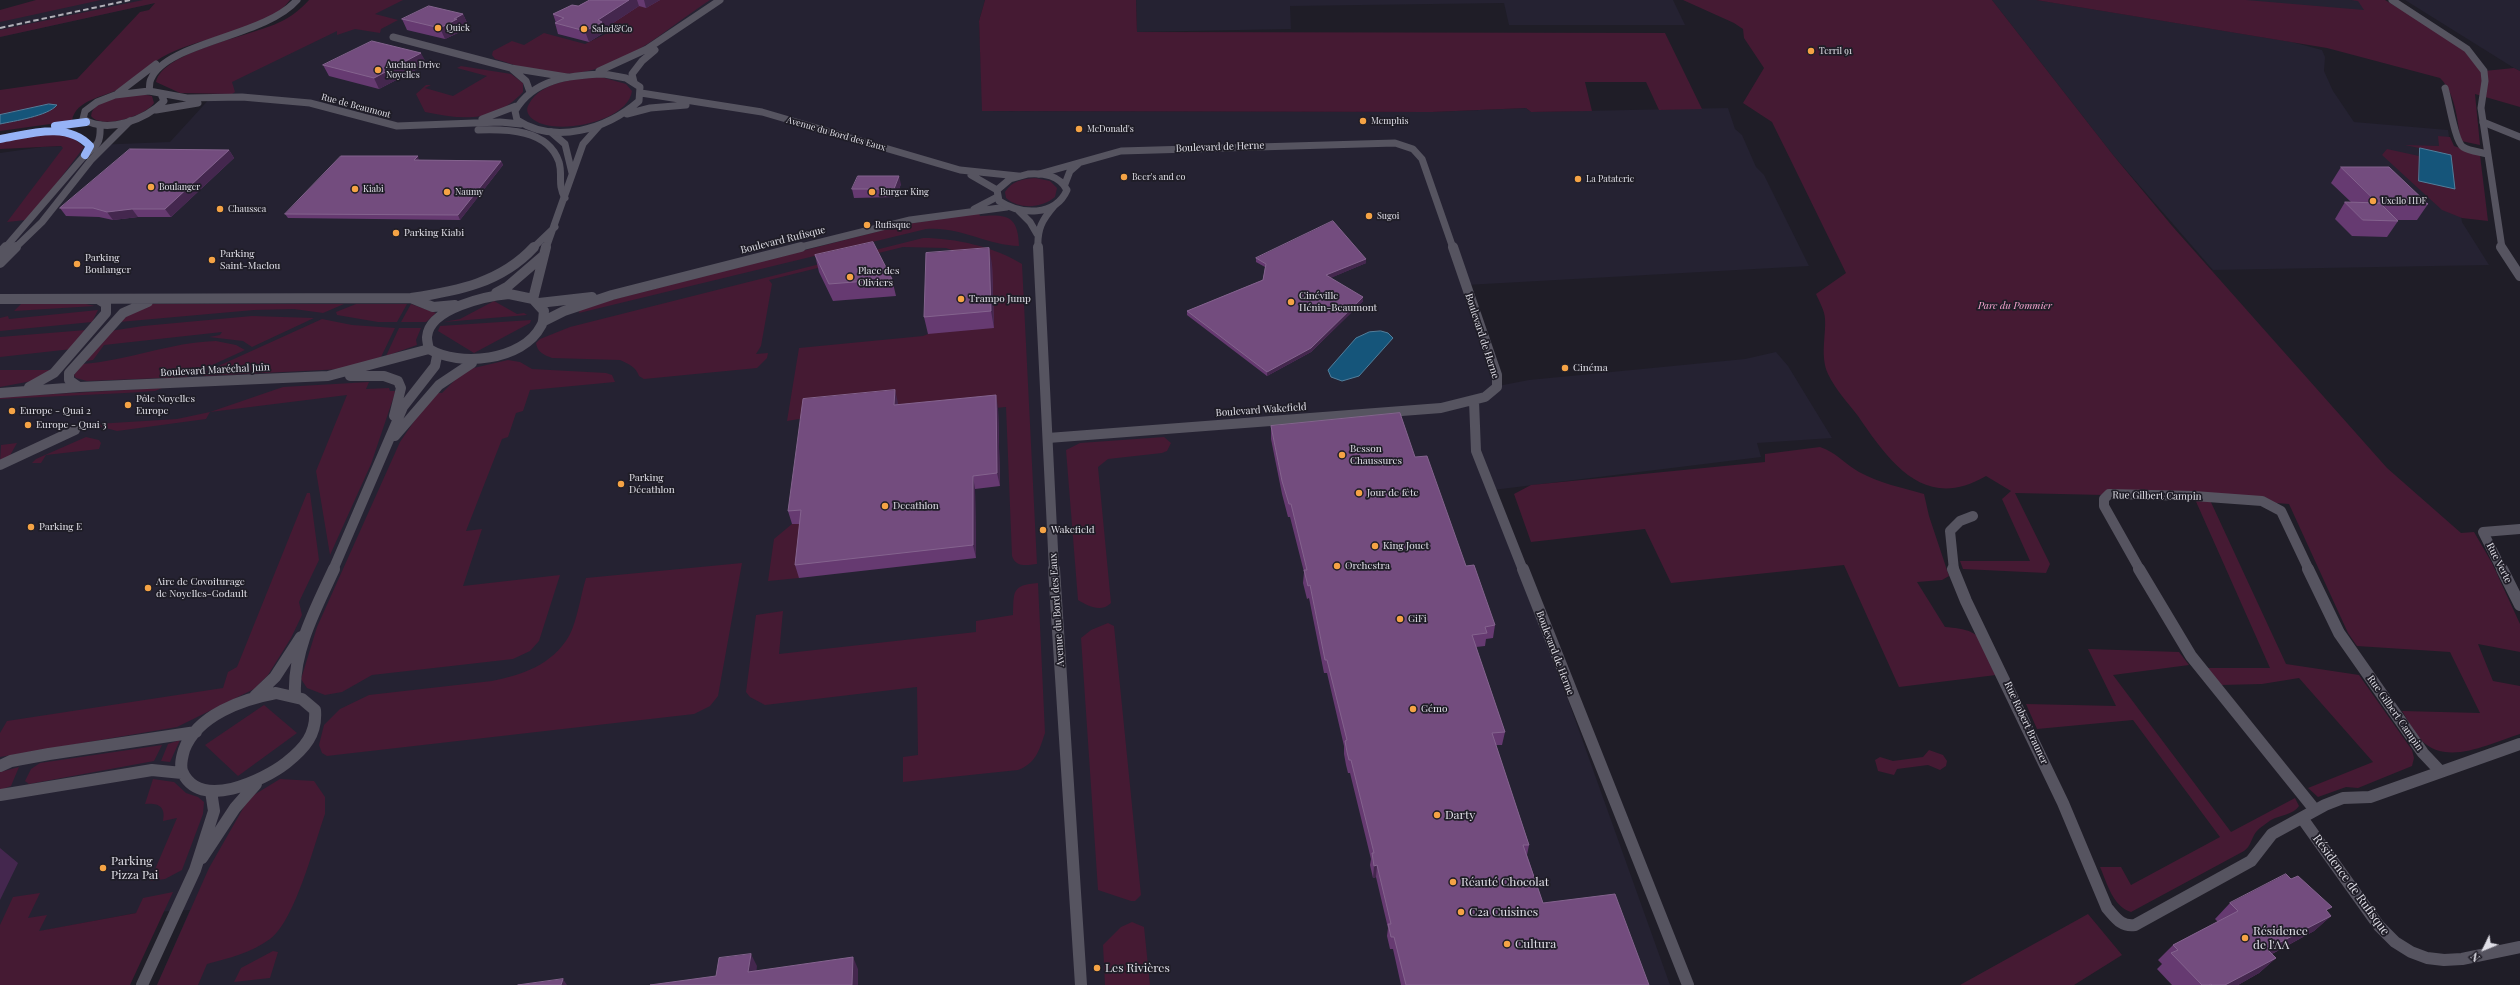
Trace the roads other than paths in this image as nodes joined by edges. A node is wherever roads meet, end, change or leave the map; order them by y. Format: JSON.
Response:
{"nodes":[{"id":1,"x":297,"y":0,"type":"edge"},
{"id":2,"x":720,"y":0,"type":"edge"},
{"id":3,"x":2392,"y":0,"type":"edge"},
{"id":4,"x":677,"y":31,"type":"junction"},
{"id":5,"x":393,"y":37,"type":"dead end"},
{"id":6,"x":223,"y":38,"type":"junction"},
{"id":7,"x":510,"y":68,"type":"junction"},
{"id":8,"x":591,"y":74,"type":"junction"},
{"id":9,"x":569,"y":77,"type":"junction"},
{"id":10,"x":634,"y":82,"type":"junction"},
{"id":11,"x":2445,"y":88,"type":"dead end"},
{"id":12,"x":149,"y":91,"type":"junction"},
{"id":13,"x":530,"y":92,"type":"junction"},
{"id":14,"x":641,"y":93,"type":"junction"},
{"id":15,"x":161,"y":94,"type":"junction"},
{"id":16,"x":115,"y":95,"type":"junction"},
{"id":17,"x":242,"y":97,"type":"junction"},
{"id":18,"x":711,"y":104,"type":"junction"},
{"id":19,"x":516,"y":106,"type":"junction"},
{"id":20,"x":156,"y":110,"type":"junction"},
{"id":21,"x":620,"y":117,"type":"junction"},
{"id":22,"x":130,"y":121,"type":"junction"},
{"id":23,"x":86,"y":122,"type":"junction"},
{"id":24,"x":2483,"y":122,"type":"junction"},
{"id":25,"x":465,"y":124,"type":"junction"},
{"id":26,"x":521,"y":124,"type":"junction"},
{"id":27,"x":100,"y":125,"type":"junction"},
{"id":28,"x":397,"y":126,"type":"junction"},
{"id":29,"x":599,"y":126,"type":"junction"},
{"id":30,"x":551,"y":132,"type":"junction"},
{"id":31,"x":0,"y":134,"type":"edge"},
{"id":32,"x":2520,"y":137,"type":"edge"},
{"id":33,"x":0,"y":138,"type":"edge"},
{"id":34,"x":2487,"y":154,"type":"junction"},
{"id":35,"x":85,"y":155,"type":"junction"},
{"id":36,"x":1080,"y":162,"type":"junction"},
{"id":37,"x":960,"y":170,"type":"junction"},
{"id":38,"x":1039,"y":174,"type":"junction"},
{"id":39,"x":573,"y":176,"type":"junction"},
{"id":40,"x":1018,"y":176,"type":"junction"},
{"id":41,"x":1065,"y":184,"type":"junction"},
{"id":42,"x":997,"y":193,"type":"junction"},
{"id":43,"x":565,"y":198,"type":"junction"},
{"id":44,"x":1054,"y":206,"type":"junction"},
{"id":45,"x":1007,"y":207,"type":"junction"},
{"id":46,"x":1018,"y":210,"type":"junction"},
{"id":47,"x":960,"y":214,"type":"junction"},
{"id":48,"x":555,"y":227,"type":"junction"},
{"id":49,"x":1037,"y":234,"type":"junction"},
{"id":50,"x":0,"y":254,"type":"edge"},
{"id":51,"x":543,"y":256,"type":"junction"},
{"id":52,"x":0,"y":263,"type":"edge"},
{"id":53,"x":2520,"y":276,"type":"edge"},
{"id":54,"x":492,"y":295,"type":"junction"},
{"id":55,"x":612,"y":295,"type":"junction"},
{"id":56,"x":411,"y":298,"type":"junction"},
{"id":57,"x":0,"y":299,"type":"edge"},
{"id":58,"x":98,"y":299,"type":"junction"},
{"id":59,"x":162,"y":300,"type":"junction"},
{"id":60,"x":536,"y":301,"type":"junction"},
{"id":61,"x":467,"y":302,"type":"junction"},
{"id":62,"x":544,"y":321,"type":"junction"},
{"id":63,"x":429,"y":349,"type":"junction"},
{"id":64,"x":437,"y":356,"type":"junction"},
{"id":65,"x":480,"y":360,"type":"junction"},
{"id":66,"x":328,"y":376,"type":"junction"},
{"id":67,"x":79,"y":387,"type":"junction"},
{"id":68,"x":21,"y":390,"type":"junction"},
{"id":69,"x":0,"y":393,"type":"edge"},
{"id":70,"x":1474,"y":401,"type":"junction"},
{"id":71,"x":75,"y":430,"type":"dead end"},
{"id":72,"x":1048,"y":438,"type":"junction"},
{"id":73,"x":389,"y":444,"type":"junction"},
{"id":74,"x":0,"y":465,"type":"edge"},
{"id":75,"x":1973,"y":516,"type":"dead end"},
{"id":76,"x":2520,"y":528,"type":"edge"},
{"id":77,"x":2520,"y":605,"type":"edge"},
{"id":78,"x":307,"y":629,"type":"junction"},
{"id":79,"x":294,"y":694,"type":"junction"},
{"id":80,"x":255,"y":696,"type":"junction"},
{"id":81,"x":196,"y":732,"type":"junction"},
{"id":82,"x":2520,"y":744,"type":"edge"},
{"id":83,"x":0,"y":766,"type":"edge"},
{"id":84,"x":2440,"y":771,"type":"junction"},
{"id":85,"x":182,"y":773,"type":"junction"},
{"id":86,"x":257,"y":783,"type":"junction"},
{"id":87,"x":211,"y":791,"type":"junction"},
{"id":88,"x":0,"y":794,"type":"edge"},
{"id":89,"x":2315,"y":810,"type":"junction"},
{"id":90,"x":2302,"y":818,"type":"junction"},
{"id":91,"x":195,"y":870,"type":"junction"},
{"id":92,"x":2520,"y":947,"type":"edge"},
{"id":93,"x":142,"y":985,"type":"edge"},
{"id":94,"x":1082,"y":985,"type":"edge"},
{"id":95,"x":1688,"y":985,"type":"edge"}],
"edges":[{"from":1,"to":6,"type":"street"},
{"from":2,"to":4,"type":"street"},
{"from":3,"to":24,"type":"street"},
{"from":4,"to":8,"type":"street"},
{"from":4,"to":10,"type":"street"},
{"from":5,"to":7,"type":"street"},
{"from":6,"to":12,"type":"street"},
{"from":6,"to":16,"type":"street"},
{"from":7,"to":9,"type":"street"},
{"from":7,"to":13,"type":"street"},
{"from":8,"to":9,"type":"street"},
{"from":8,"to":10,"type":"street"},
{"from":9,"to":13,"type":"street"},
{"from":10,"to":14,"type":"street"},
{"from":11,"to":34,"type":"street"},
{"from":12,"to":15,"type":"street","name":"Rue de Beaumont"},
{"from":12,"to":16,"type":"street"},
{"from":13,"to":19,"type":"street"},
{"from":14,"to":18,"type":"street","name":"Avenue du Bord des Eaux"},
{"from":14,"to":21,"type":"street"},
{"from":15,"to":17,"type":"street","name":"Rue de Beaumont"},
{"from":15,"to":20,"type":"street"},
{"from":16,"to":23,"type":"street"},
{"from":17,"to":20,"type":"street","name":"Rue de Beaumont"},
{"from":17,"to":28,"type":"street","name":"Rue de Beaumont"},
{"from":18,"to":21,"type":"street","name":"Avenue du Bord des Eaux"},
{"from":18,"to":37,"type":"street","name":"Avenue du Bord des Eaux"},
{"from":19,"to":25,"type":"street","name":"Rue de Beaumont"},
{"from":19,"to":26,"type":"street"},
{"from":20,"to":22,"type":"street","name":"Rue de Beaumont"},
{"from":21,"to":29,"type":"street"},
{"from":22,"to":27,"type":"street"},
{"from":22,"to":52,"type":"street"},
{"from":23,"to":27,"type":"street"},
{"from":23,"to":31,"type":"highway"},
{"from":24,"to":32,"type":"street"},
{"from":24,"to":34,"type":"street"},
{"from":25,"to":26,"type":"street","name":"Rue de Beaumont"},
{"from":25,"to":28,"type":"street","name":"Rue de Beaumont"},
{"from":26,"to":30,"type":"street","name":"Rue de Beaumont"},
{"from":27,"to":35,"type":"street"},
{"from":28,"to":43,"type":"street"},
{"from":29,"to":30,"type":"street"},
{"from":29,"to":39,"type":"street"},
{"from":30,"to":39,"type":"street"},
{"from":33,"to":35,"type":"highway"},
{"from":34,"to":53,"type":"street"},
{"from":35,"to":50,"type":"street"},
{"from":36,"to":38,"type":"street","name":"Boulevard de Herne"},
{"from":36,"to":41,"type":"street"},
{"from":36,"to":70,"type":"street","name":"Boulevard de Herne"},
{"from":37,"to":40,"type":"street","name":"Avenue du Bord des Eaux"},
{"from":37,"to":42,"type":"street","name":"Avenue du Bord des Eaux"},
{"from":38,"to":40,"type":"street"},
{"from":38,"to":41,"type":"street"},
{"from":39,"to":43,"type":"street"},
{"from":40,"to":42,"type":"street","name":"Boulevard Rufisque"},
{"from":41,"to":44,"type":"street","name":"Avenue du Bord des Eaux"},
{"from":42,"to":45,"type":"street","name":"Avenue du Bord des Eaux"},
{"from":42,"to":47,"type":"street","name":"Boulevard Rufisque"},
{"from":43,"to":48,"type":"street"},
{"from":44,"to":46,"type":"street"},
{"from":44,"to":49,"type":"street","name":"Avenue du Bord des Eaux"},
{"from":45,"to":46,"type":"street"},
{"from":45,"to":47,"type":"street","name":"Boulevard Rufisque"},
{"from":46,"to":49,"type":"street"},
{"from":47,"to":55,"type":"street","name":"Boulevard Rufisque"},
{"from":48,"to":51,"type":"street"},
{"from":48,"to":56,"type":"street"},
{"from":49,"to":72,"type":"street","name":"Avenue du Bord des Eaux"},
{"from":51,"to":54,"type":"street"},
{"from":51,"to":60,"type":"street"},
{"from":54,"to":60,"type":"street","name":"Boulevard Rufisque"},
{"from":54,"to":61,"type":"street"},
{"from":55,"to":60,"type":"street","name":"Boulevard Rufisque"},
{"from":55,"to":62,"type":"street","name":"Boulevard Rufisque"},
{"from":56,"to":59,"type":"street"},
{"from":56,"to":61,"type":"street"},
{"from":57,"to":58,"type":"street"},
{"from":58,"to":59,"type":"street"},
{"from":58,"to":68,"type":"street"},
{"from":59,"to":67,"type":"street"},
{"from":60,"to":62,"type":"street"},
{"from":61,"to":63,"type":"street"},
{"from":62,"to":65,"type":"street"},
{"from":63,"to":64,"type":"street"},
{"from":63,"to":66,"type":"street","name":"Boulevard Maréchal Juin"},
{"from":64,"to":65,"type":"street"},
{"from":64,"to":73,"type":"street"},
{"from":65,"to":73,"type":"street"},
{"from":66,"to":67,"type":"street","name":"Boulevard Maréchal Juin"},
{"from":66,"to":73,"type":"street"},
{"from":67,"to":68,"type":"street","name":"Boulevard Maréchal Juin"},
{"from":68,"to":69,"type":"street","name":"Boulevard Maréchal Juin"},
{"from":70,"to":72,"type":"street","name":"Boulevard Wakefield"},
{"from":70,"to":95,"type":"street","name":"Boulevard de Herne"},
{"from":71,"to":74,"type":"street"},
{"from":72,"to":94,"type":"street","name":"Avenue du Bord des Eaux"},
{"from":73,"to":78,"type":"street"},
{"from":75,"to":90,"type":"street","name":"Rue Robert Brauner"},
{"from":76,"to":77,"type":"street","name":"Rue Verte"},
{"from":78,"to":79,"type":"street"},
{"from":78,"to":80,"type":"street"},
{"from":79,"to":80,"type":"street"},
{"from":79,"to":86,"type":"street"},
{"from":80,"to":81,"type":"street"},
{"from":81,"to":83,"type":"street"},
{"from":81,"to":85,"type":"street"},
{"from":82,"to":84,"type":"street"},
{"from":84,"to":89,"type":"street"},
{"from":84,"to":89,"type":"street","name":"Rue Gilbert Campin"},
{"from":85,"to":87,"type":"street"},
{"from":85,"to":88,"type":"street"},
{"from":86,"to":87,"type":"street"},
{"from":86,"to":91,"type":"street"},
{"from":87,"to":91,"type":"street"},
{"from":89,"to":90,"type":"street"},
{"from":90,"to":92,"type":"street","name":"Résidence de Rufisque"},
{"from":91,"to":93,"type":"street"}]}
